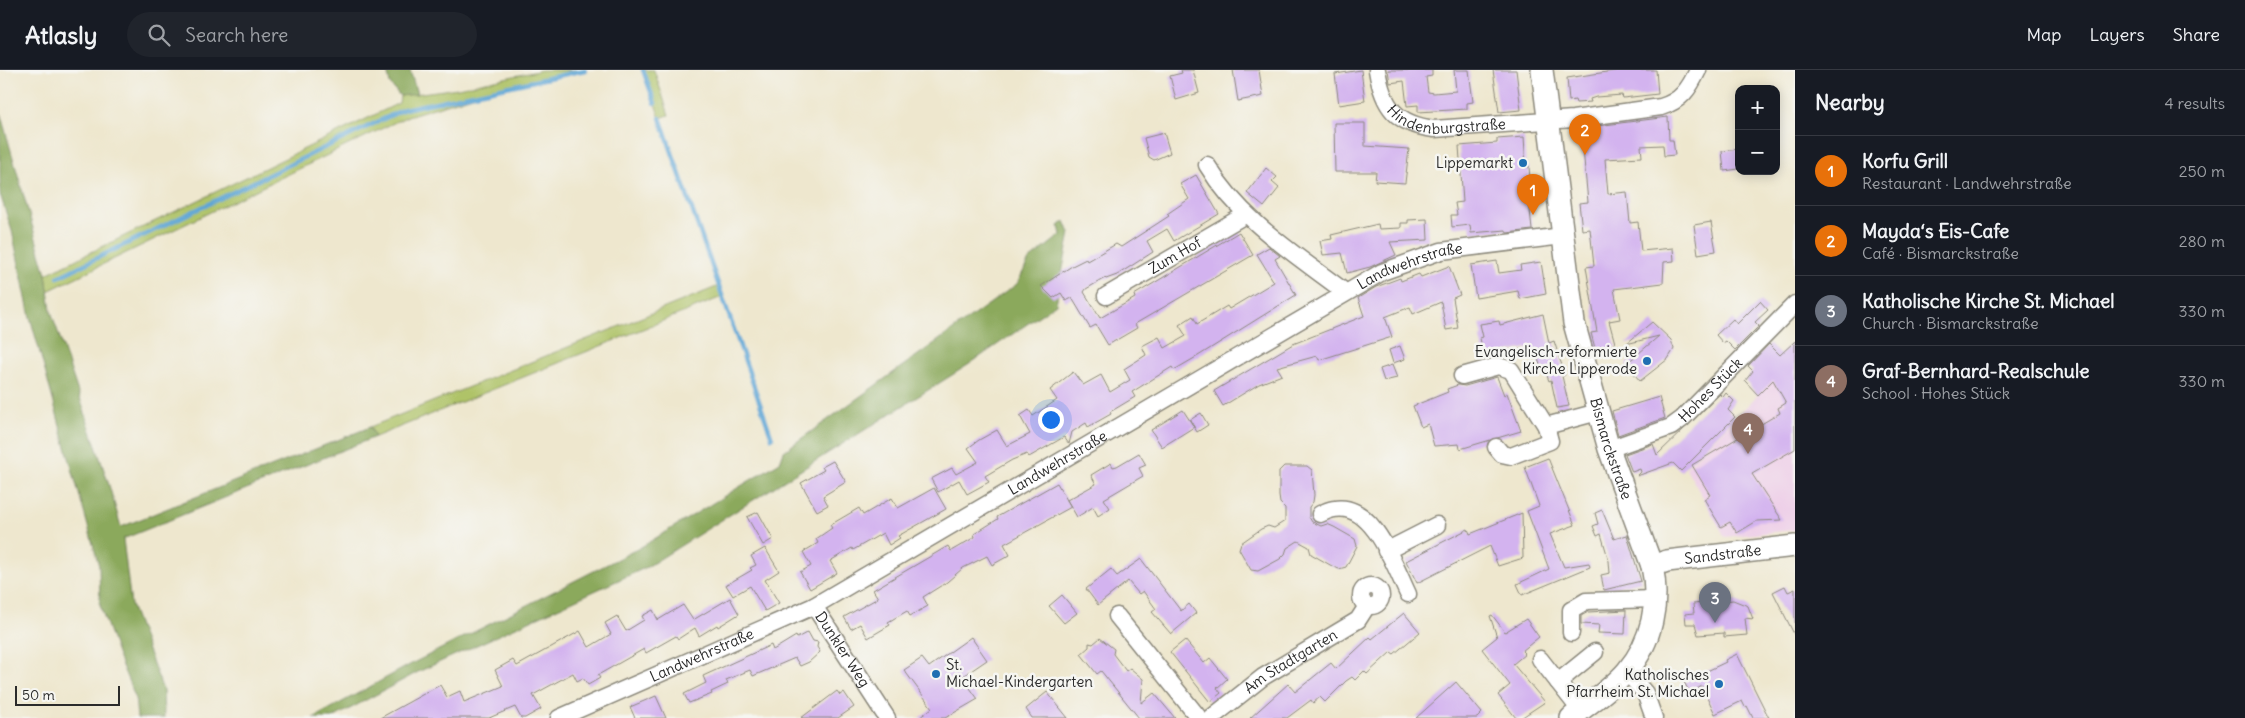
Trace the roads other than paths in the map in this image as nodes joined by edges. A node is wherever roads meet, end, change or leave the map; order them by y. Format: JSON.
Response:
{"nodes":[{"id":1,"x":1377,"y":70,"type":"edge"},
{"id":2,"x":1542,"y":70,"type":"edge"},
{"id":3,"x":1698,"y":70,"type":"edge"},
{"id":4,"x":1548,"y":120,"type":"junction"},
{"id":5,"x":1206,"y":165,"type":"dead end"},
{"id":6,"x":1245,"y":215,"type":"junction"},
{"id":7,"x":1563,"y":236,"type":"junction"},
{"id":8,"x":1345,"y":292,"type":"junction"},
{"id":9,"x":1106,"y":296,"type":"dead end"},
{"id":10,"x":1795,"y":304,"type":"edge"},
{"id":11,"x":1462,"y":376,"type":"dead end"},
{"id":12,"x":1598,"y":412,"type":"junction"},
{"id":13,"x":1546,"y":426,"type":"junction"},
{"id":14,"x":1496,"y":447,"type":"dead end"},
{"id":15,"x":1609,"y":449,"type":"junction"},
{"id":16,"x":1320,"y":514,"type":"dead end"},
{"id":17,"x":1437,"y":525,"type":"dead end"},
{"id":18,"x":1795,"y":546,"type":"edge"},
{"id":19,"x":1386,"y":551,"type":"junction"},
{"id":20,"x":1652,"y":566,"type":"junction"},
{"id":21,"x":1408,"y":594,"type":"dead end"},
{"id":22,"x":1656,"y":599,"type":"junction"},
{"id":23,"x":814,"y":606,"type":"junction"},
{"id":24,"x":1367,"y":606,"type":"dead end"},
{"id":25,"x":1117,"y":616,"type":"dead end"},
{"id":26,"x":1571,"y":633,"type":"dead end"},
{"id":27,"x":1595,"y":652,"type":"dead end"},
{"id":28,"x":1540,"y":659,"type":"dead end"},
{"id":29,"x":1627,"y":672,"type":"junction"},
{"id":30,"x":1558,"y":682,"type":"junction"},
{"id":31,"x":1575,"y":714,"type":"edge"},
{"id":32,"x":559,"y":718,"type":"edge"},
{"id":33,"x":887,"y":718,"type":"edge"},
{"id":34,"x":1199,"y":718,"type":"edge"},
{"id":35,"x":1211,"y":718,"type":"edge"},
{"id":36,"x":1654,"y":718,"type":"edge"}],
"edges":[{"from":1,"to":4,"type":"street","name":"Hindenburgstraße"},
{"from":2,"to":4,"type":"main road","name":"Bismarckstraße"},
{"from":3,"to":4,"type":"street","name":"Hindenburgstraße"},
{"from":4,"to":7,"type":"main road","name":"Bismarckstraße"},
{"from":5,"to":6,"type":"street"},
{"from":6,"to":8,"type":"street"},
{"from":6,"to":9,"type":"street","name":"Zum Hof"},
{"from":7,"to":8,"type":"street","name":"Landwehrstraße"},
{"from":7,"to":12,"type":"main road","name":"Bismarckstraße"},
{"from":8,"to":23,"type":"street","name":"Landwehrstraße"},
{"from":10,"to":15,"type":"street","name":"Hohes Stück"},
{"from":11,"to":13,"type":"street"},
{"from":12,"to":13,"type":"street"},
{"from":12,"to":15,"type":"main road","name":"Bismarckstraße"},
{"from":13,"to":14,"type":"street"},
{"from":15,"to":20,"type":"main road","name":"Bismarckstraße"},
{"from":16,"to":19,"type":"street"},
{"from":17,"to":19,"type":"street"},
{"from":18,"to":20,"type":"main road","name":"Sandstraße"},
{"from":19,"to":21,"type":"street"},
{"from":20,"to":22,"type":"main road","name":"Bismarckstraße"},
{"from":22,"to":26,"type":"street"},
{"from":22,"to":29,"type":"main road","name":"Bismarckstraße"},
{"from":23,"to":32,"type":"street","name":"Landwehrstraße"},
{"from":23,"to":33,"type":"street","name":"Dunkler Weg"},
{"from":24,"to":35,"type":"street","name":"Am Stadtgarten"},
{"from":25,"to":34,"type":"street"},
{"from":27,"to":30,"type":"street"},
{"from":28,"to":30,"type":"street"},
{"from":29,"to":31,"type":"main road","name":"Bismarckstraße"},
{"from":29,"to":36,"type":"street"},
{"from":30,"to":31,"type":"street"}]}
